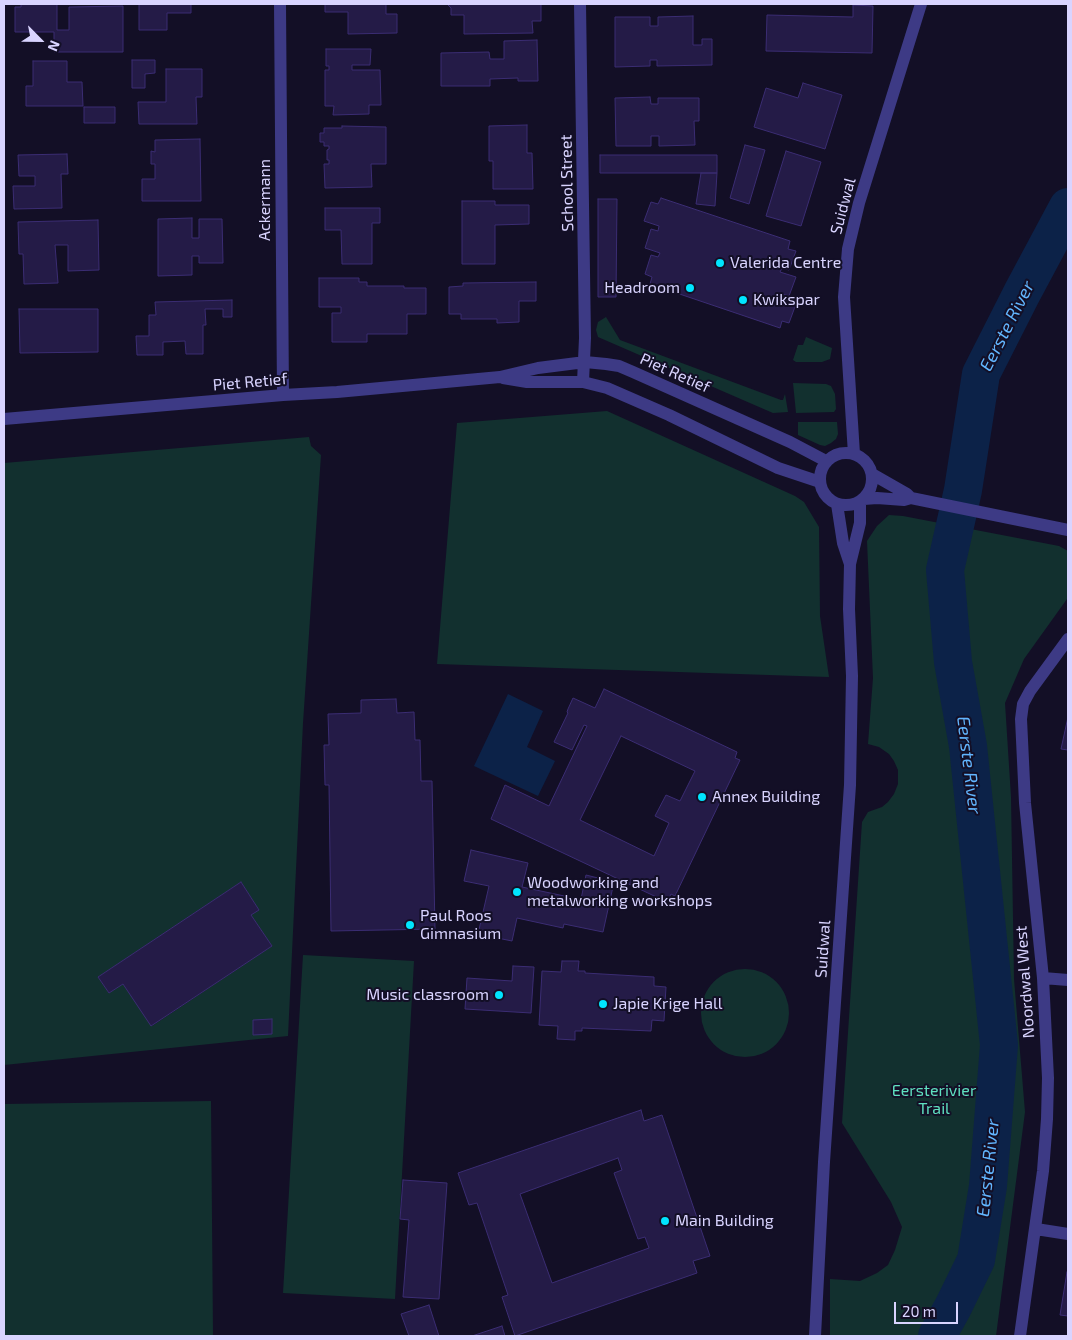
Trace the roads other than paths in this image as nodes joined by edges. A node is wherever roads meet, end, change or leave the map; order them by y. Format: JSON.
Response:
{"nodes":[{"id":1,"x":280,"y":4,"type":"edge"},
{"id":2,"x":580,"y":4,"type":"edge"},
{"id":3,"x":921,"y":4,"type":"edge"},
{"id":4,"x":585,"y":362,"type":"junction"},
{"id":5,"x":500,"y":377,"type":"junction"},
{"id":6,"x":583,"y":382,"type":"junction"},
{"id":7,"x":283,"y":395,"type":"junction"},
{"id":8,"x":4,"y":419,"type":"edge"},
{"id":9,"x":854,"y":454,"type":"junction"},
{"id":10,"x":826,"y":461,"type":"junction"},
{"id":11,"x":872,"y":474,"type":"junction"},
{"id":12,"x":820,"y":482,"type":"junction"},
{"id":13,"x":911,"y":498,"type":"junction"},
{"id":14,"x":862,"y":500,"type":"junction"},
{"id":15,"x":837,"y":504,"type":"junction"},
{"id":16,"x":1068,"y":530,"type":"edge"},
{"id":17,"x":850,"y":564,"type":"junction"},
{"id":18,"x":1068,"y":639,"type":"edge"},
{"id":19,"x":1044,"y":978,"type":"junction"},
{"id":20,"x":1068,"y":980,"type":"edge"},
{"id":21,"x":1036,"y":1229,"type":"junction"},
{"id":22,"x":1068,"y":1234,"type":"edge"},
{"id":23,"x":815,"y":1336,"type":"edge"},
{"id":24,"x":1020,"y":1336,"type":"edge"}],
"edges":[{"from":1,"to":7,"type":"street","name":"Ackermann"},
{"from":2,"to":4,"type":"street","name":"School Street"},
{"from":3,"to":9,"type":"street","name":"Suidwal"},
{"from":4,"to":5,"type":"street","name":"Piet Retief"},
{"from":4,"to":6,"type":"street","name":"School Street"},
{"from":4,"to":10,"type":"street","name":"Piet Retief"},
{"from":5,"to":6,"type":"street","name":"Piet Retief"},
{"from":5,"to":7,"type":"street","name":"Piet Retief"},
{"from":6,"to":12,"type":"street","name":"Piet Retief"},
{"from":7,"to":8,"type":"street","name":"Piet Retief"},
{"from":9,"to":10,"type":"street"},
{"from":9,"to":11,"type":"street"},
{"from":10,"to":12,"type":"street"},
{"from":11,"to":13,"type":"street"},
{"from":11,"to":14,"type":"street"},
{"from":12,"to":15,"type":"street"},
{"from":13,"to":14,"type":"street"},
{"from":13,"to":16,"type":"street"},
{"from":14,"to":15,"type":"street"},
{"from":14,"to":17,"type":"street","name":"Suidwal"},
{"from":15,"to":17,"type":"street","name":"Suidwal"},
{"from":17,"to":23,"type":"street","name":"Suidwal"},
{"from":18,"to":19,"type":"street","name":"Noordwal West"},
{"from":19,"to":20,"type":"street"},
{"from":19,"to":21,"type":"street","name":"Noordwal West"},
{"from":21,"to":22,"type":"street"},
{"from":21,"to":24,"type":"street","name":"Noordwal West"}]}
